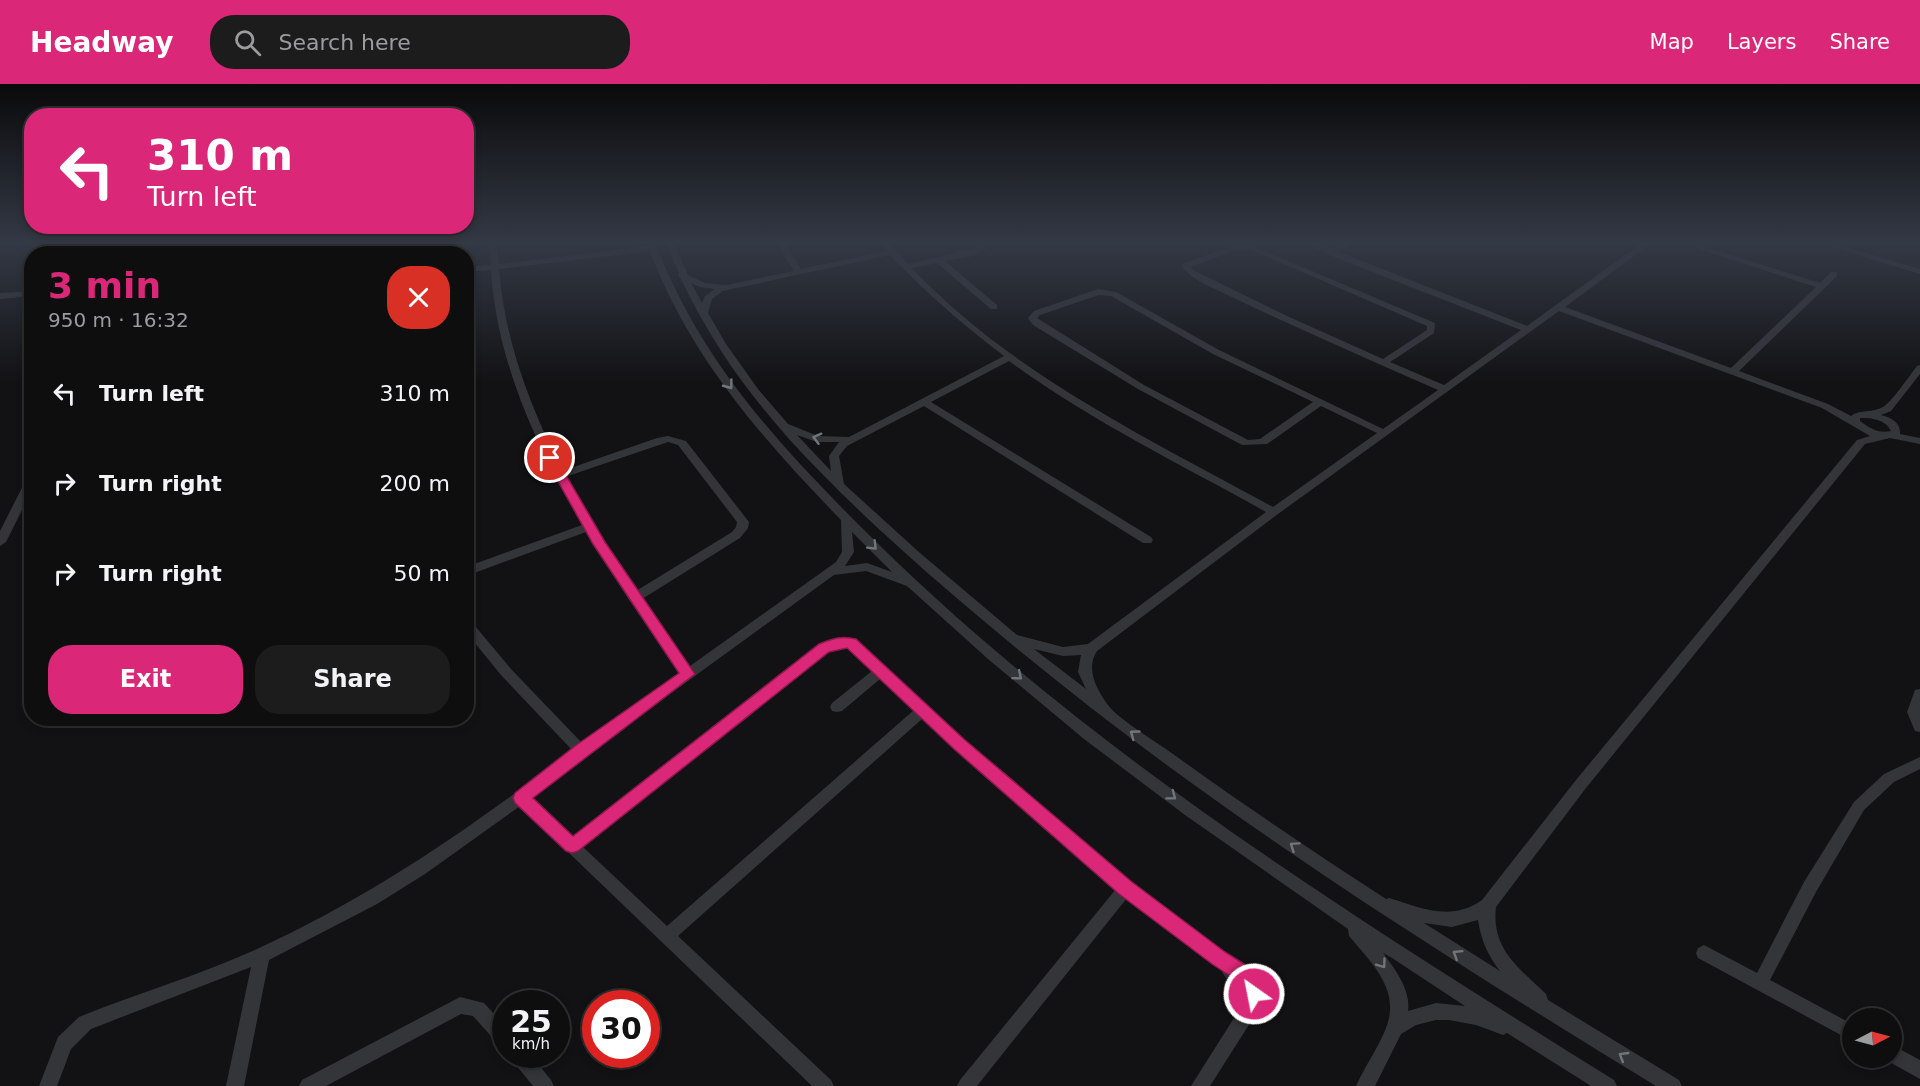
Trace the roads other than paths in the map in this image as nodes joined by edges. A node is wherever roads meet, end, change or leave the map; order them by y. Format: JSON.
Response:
{"nodes":[{"id":1,"x":496,"y":289,"type":"edge"},
{"id":2,"x":672,"y":289,"type":"edge"},
{"id":3,"x":689,"y":289,"type":"edge"},
{"id":4,"x":722,"y":289,"type":"edge"},
{"id":5,"x":929,"y":289,"type":"edge"},
{"id":6,"x":973,"y":289,"type":"edge"},
{"id":7,"x":1222,"y":289,"type":"edge"},
{"id":8,"x":1348,"y":289,"type":"edge"},
{"id":9,"x":1423,"y":289,"type":"edge"},
{"id":10,"x":1586,"y":289,"type":"edge"},
{"id":11,"x":1818,"y":289,"type":"edge"},
{"id":12,"x":24,"y":294,"type":"edge"},
{"id":13,"x":0,"y":296,"type":"edge"},
{"id":14,"x":994,"y":307,"type":"dead end"},
{"id":15,"x":1560,"y":308,"type":"junction"},
{"id":16,"x":703,"y":315,"type":"junction"},
{"id":17,"x":688,"y":323,"type":"junction"},
{"id":18,"x":1529,"y":330,"type":"junction"},
{"id":19,"x":715,"y":336,"type":"junction"},
{"id":20,"x":706,"y":353,"type":"junction"},
{"id":21,"x":1011,"y":356,"type":"junction"},
{"id":22,"x":1383,"y":363,"type":"junction"},
{"id":23,"x":1920,"y":368,"type":"edge"},
{"id":24,"x":738,"y":369,"type":"junction"},
{"id":25,"x":1732,"y":372,"type":"junction"},
{"id":26,"x":1444,"y":389,"type":"junction"},
{"id":27,"x":923,"y":401,"type":"junction"},
{"id":28,"x":1320,"y":402,"type":"junction"},
{"id":29,"x":1888,"y":409,"type":"junction"},
{"id":30,"x":1861,"y":420,"type":"junction"},
{"id":31,"x":782,"y":425,"type":"junction"},
{"id":32,"x":1890,"y":430,"type":"junction"},
{"id":33,"x":1384,"y":433,"type":"junction"},
{"id":34,"x":854,"y":436,"type":"junction"},
{"id":35,"x":1920,"y":441,"type":"edge"},
{"id":36,"x":1861,"y":442,"type":"junction"},
{"id":37,"x":559,"y":476,"type":"junction"},
{"id":38,"x":839,"y":484,"type":"junction"},
{"id":39,"x":24,"y":494,"type":"edge"},
{"id":40,"x":1274,"y":512,"type":"junction"},
{"id":41,"x":846,"y":520,"type":"junction"},
{"id":42,"x":588,"y":527,"type":"junction"},
{"id":43,"x":1148,"y":540,"type":"dead end"},
{"id":44,"x":0,"y":542,"type":"edge"},
{"id":45,"x":474,"y":570,"type":"edge"},
{"id":46,"x":832,"y":571,"type":"junction"},
{"id":47,"x":910,"y":584,"type":"junction"},
{"id":48,"x":634,"y":598,"type":"junction"},
{"id":49,"x":474,"y":633,"type":"edge"},
{"id":50,"x":1010,"y":637,"type":"junction"},
{"id":51,"x":1092,"y":648,"type":"junction"},
{"id":52,"x":882,"y":671,"type":"junction"},
{"id":53,"x":688,"y":674,"type":"junction"},
{"id":54,"x":1920,"y":694,"type":"edge"},
{"id":55,"x":837,"y":707,"type":"dead end"},
{"id":56,"x":922,"y":711,"type":"junction"},
{"id":57,"x":1104,"y":713,"type":"junction"},
{"id":58,"x":1920,"y":727,"type":"edge"},
{"id":59,"x":581,"y":751,"type":"junction"},
{"id":60,"x":1920,"y":763,"type":"edge"},
{"id":61,"x":521,"y":798,"type":"junction"},
{"id":62,"x":572,"y":846,"type":"junction"},
{"id":63,"x":1126,"y":888,"type":"junction"},
{"id":64,"x":1376,"y":901,"type":"junction"},
{"id":65,"x":1488,"y":905,"type":"junction"},
{"id":66,"x":1344,"y":919,"type":"junction"},
{"id":67,"x":667,"y":936,"type":"junction"},
{"id":68,"x":1704,"y":953,"type":"dead end"},
{"id":69,"x":262,"y":956,"type":"junction"},
{"id":70,"x":1761,"y":983,"type":"junction"},
{"id":71,"x":1551,"y":1012,"type":"junction"},
{"id":72,"x":492,"y":1024,"type":"edge"},
{"id":73,"x":1397,"y":1027,"type":"junction"},
{"id":74,"x":1842,"y":1028,"type":"edge"},
{"id":75,"x":1520,"y":1031,"type":"junction"},
{"id":76,"x":1902,"y":1060,"type":"edge"},
{"id":77,"x":530,"y":1068,"type":"edge"},
{"id":78,"x":1920,"y":1070,"type":"edge"},
{"id":79,"x":48,"y":1086,"type":"edge"},
{"id":80,"x":235,"y":1086,"type":"edge"},
{"id":81,"x":308,"y":1086,"type":"edge"},
{"id":82,"x":545,"y":1086,"type":"edge"},
{"id":83,"x":825,"y":1086,"type":"edge"},
{"id":84,"x":966,"y":1086,"type":"edge"},
{"id":85,"x":1200,"y":1086,"type":"edge"},
{"id":86,"x":1365,"y":1086,"type":"edge"},
{"id":87,"x":1608,"y":1086,"type":"edge"},
{"id":88,"x":1673,"y":1086,"type":"edge"}],
"edges":[{"from":1,"to":37,"type":"street"},
{"from":2,"to":17,"type":"street"},
{"from":3,"to":16,"type":"street"},
{"from":4,"to":16,"type":"street"},
{"from":5,"to":21,"type":"street"},
{"from":6,"to":14,"type":"street"},
{"from":7,"to":22,"type":"street"},
{"from":8,"to":22,"type":"street"},
{"from":9,"to":18,"type":"street"},
{"from":10,"to":15,"type":"street"},
{"from":11,"to":25,"type":"street"},
{"from":12,"to":13,"type":"street"},
{"from":15,"to":18,"type":"street"},
{"from":15,"to":25,"type":"street"},
{"from":16,"to":19,"type":"street"},
{"from":17,"to":19,"type":"street"},
{"from":17,"to":20,"type":"street"},
{"from":18,"to":26,"type":"street"},
{"from":19,"to":24,"type":"street"},
{"from":20,"to":24,"type":"street"},
{"from":20,"to":41,"type":"street","one_way":true},
{"from":21,"to":27,"type":"street"},
{"from":21,"to":40,"type":"street"},
{"from":22,"to":26,"type":"street"},
{"from":23,"to":29,"type":"street"},
{"from":24,"to":31,"type":"street"},
{"from":25,"to":30,"type":"street"},
{"from":26,"to":33,"type":"street"},
{"from":27,"to":34,"type":"street"},
{"from":27,"to":43,"type":"street"},
{"from":28,"to":28,"type":"street"},
{"from":28,"to":33,"type":"street"},
{"from":29,"to":30,"type":"street"},
{"from":29,"to":32,"type":"street"},
{"from":30,"to":32,"type":"street"},
{"from":30,"to":32,"type":"street"},
{"from":30,"to":36,"type":"street"},
{"from":34,"to":31,"type":"street","one_way":true},
{"from":31,"to":38,"type":"street"},
{"from":32,"to":35,"type":"street"},
{"from":32,"to":36,"type":"street"},
{"from":33,"to":40,"type":"street"},
{"from":34,"to":38,"type":"street"},
{"from":36,"to":65,"type":"street"},
{"from":37,"to":42,"type":"street"},
{"from":37,"to":48,"type":"street"},
{"from":38,"to":50,"type":"street"},
{"from":39,"to":44,"type":"street"},
{"from":40,"to":51,"type":"street"},
{"from":41,"to":46,"type":"street"},
{"from":41,"to":47,"type":"street","one_way":true},
{"from":42,"to":45,"type":"street"},
{"from":42,"to":48,"type":"street"},
{"from":46,"to":47,"type":"street"},
{"from":46,"to":53,"type":"street"},
{"from":47,"to":66,"type":"street","one_way":true},
{"from":48,"to":53,"type":"street"},
{"from":49,"to":59,"type":"street"},
{"from":50,"to":51,"type":"street"},
{"from":50,"to":57,"type":"street"},
{"from":51,"to":57,"type":"street"},
{"from":52,"to":55,"type":"street"},
{"from":52,"to":56,"type":"street"},
{"from":52,"to":62,"type":"street"},
{"from":53,"to":59,"type":"street"},
{"from":54,"to":58,"type":"street"},
{"from":56,"to":63,"type":"street"},
{"from":56,"to":67,"type":"street"},
{"from":64,"to":57,"type":"street","one_way":true},
{"from":59,"to":61,"type":"street"},
{"from":60,"to":70,"type":"street"},
{"from":61,"to":62,"type":"street"},
{"from":61,"to":69,"type":"street"},
{"from":62,"to":67,"type":"street"},
{"from":63,"to":84,"type":"street"},
{"from":63,"to":85,"type":"street"},
{"from":64,"to":65,"type":"street"},
{"from":71,"to":64,"type":"street","one_way":true},
{"from":65,"to":71,"type":"street"},
{"from":66,"to":73,"type":"street","one_way":true},
{"from":66,"to":75,"type":"street"},
{"from":67,"to":83,"type":"street"},
{"from":68,"to":70,"type":"street"},
{"from":69,"to":79,"type":"street"},
{"from":69,"to":80,"type":"street"},
{"from":70,"to":74,"type":"street"},
{"from":88,"to":71,"type":"street","one_way":true},
{"from":72,"to":81,"type":"street"},
{"from":73,"to":75,"type":"street"},
{"from":73,"to":86,"type":"street"},
{"from":75,"to":87,"type":"street"},
{"from":76,"to":78,"type":"street"},
{"from":77,"to":82,"type":"street"}]}
